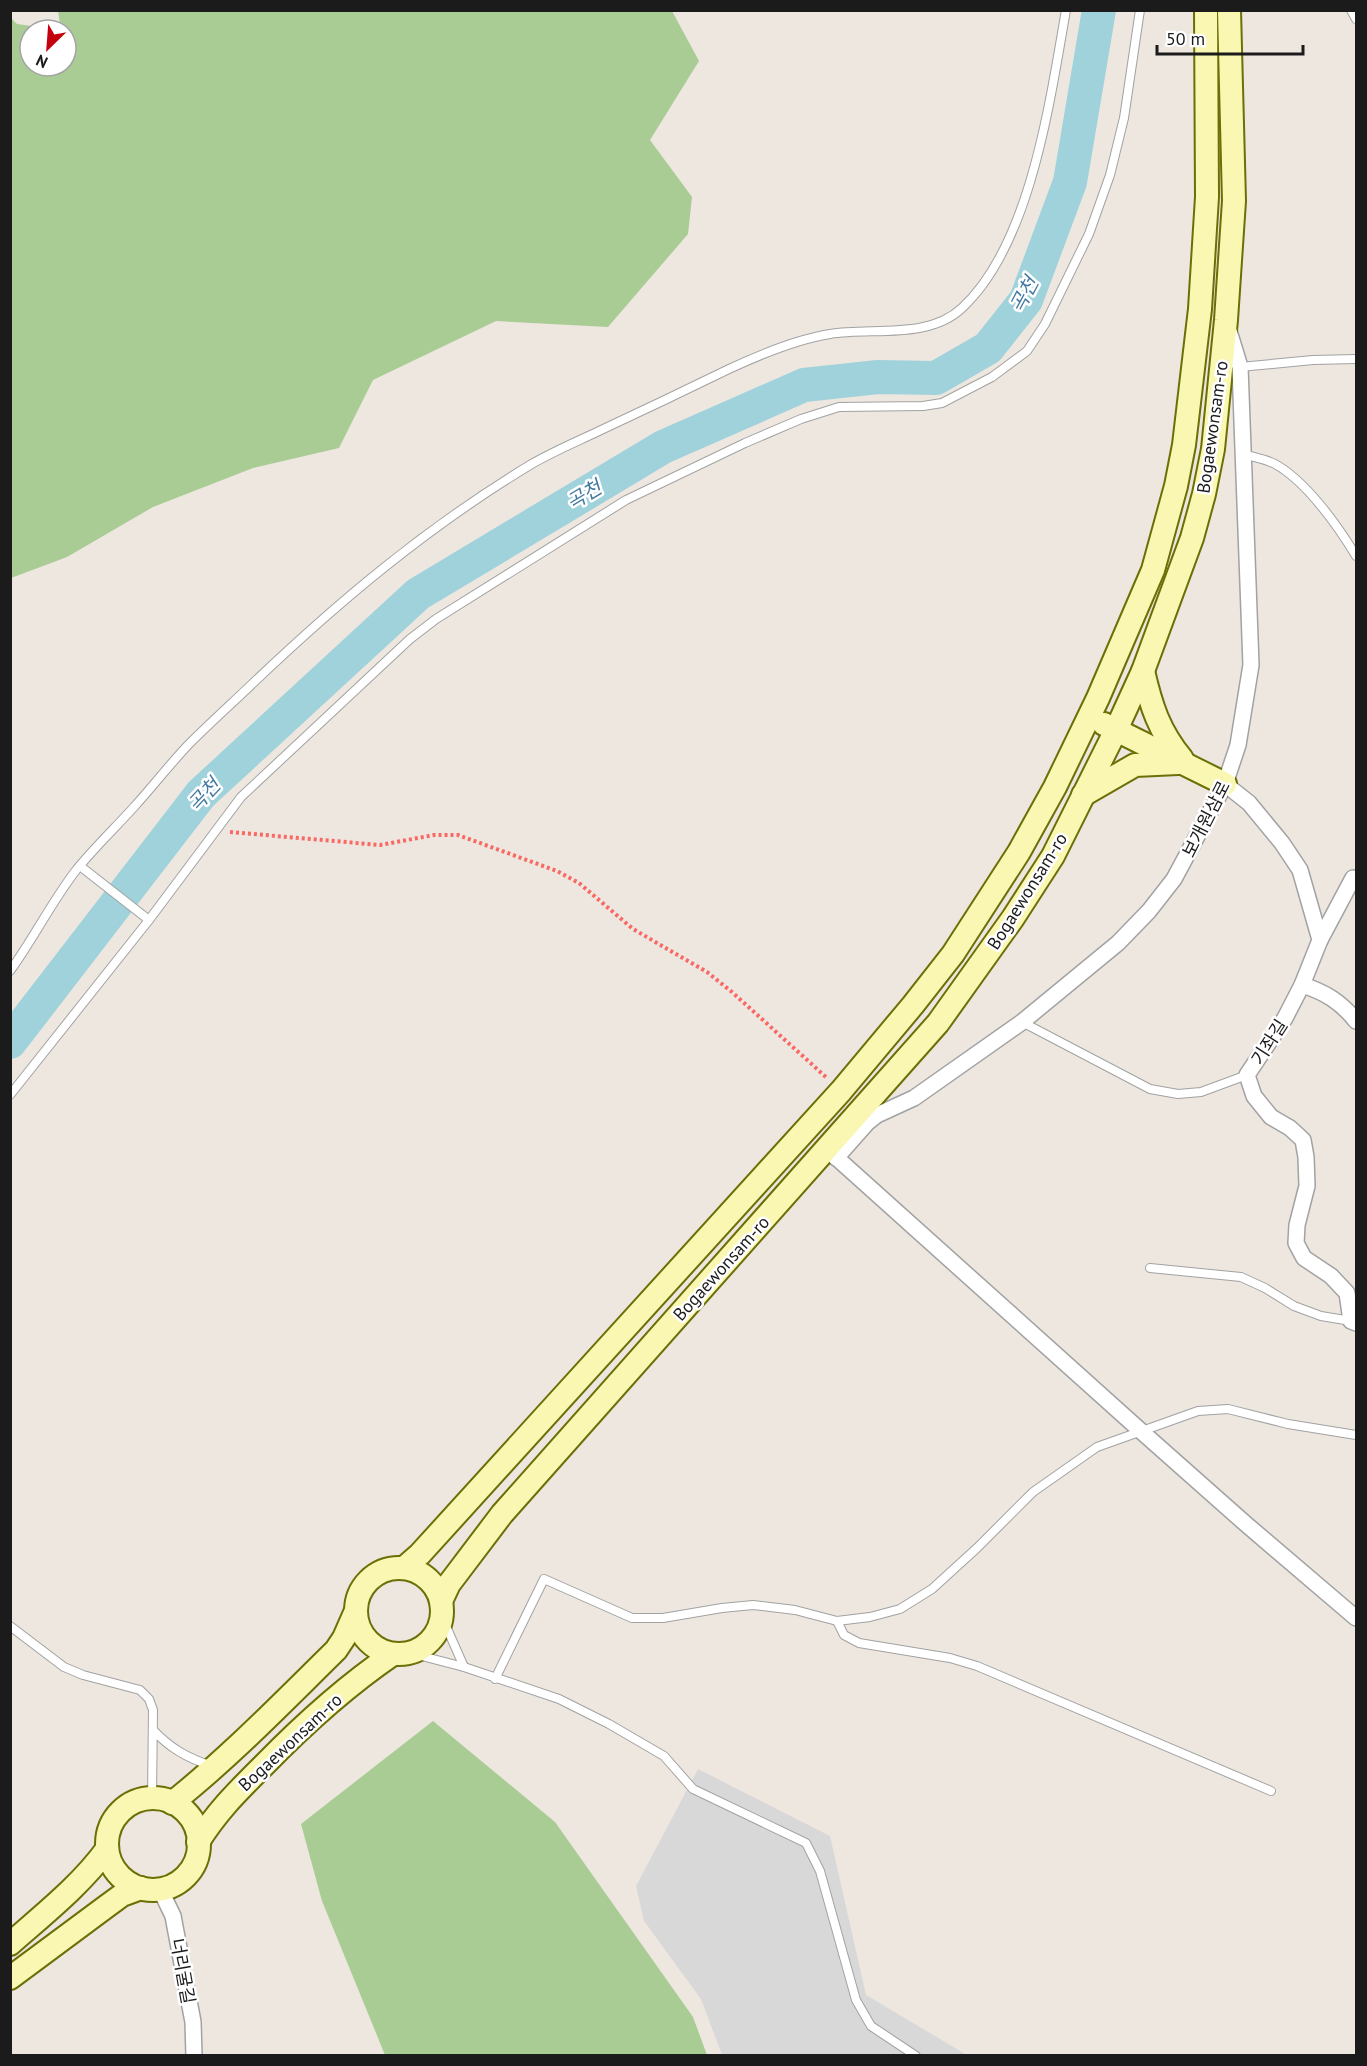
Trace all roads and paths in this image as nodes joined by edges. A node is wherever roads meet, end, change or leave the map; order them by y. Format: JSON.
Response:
{"nodes":[{"id":1,"x":1066,"y":10,"type":"edge"},
{"id":2,"x":1140,"y":10,"type":"edge"},
{"id":3,"x":1206,"y":10,"type":"edge"},
{"id":4,"x":1229,"y":10,"type":"edge"},
{"id":5,"x":1350,"y":10,"type":"edge"},
{"id":6,"x":1356,"y":19,"type":"edge"},
{"id":7,"x":1226,"y":320,"type":"junction"},
{"id":8,"x":1356,"y":359,"type":"edge"},
{"id":9,"x":1239,"y":367,"type":"junction"},
{"id":10,"x":1243,"y":454,"type":"junction"},
{"id":11,"x":1356,"y":556,"type":"edge"},
{"id":12,"x":1143,"y":671,"type":"junction"},
{"id":13,"x":1089,"y":717,"type":"junction"},
{"id":14,"x":1116,"y":730,"type":"junction"},
{"id":15,"x":1185,"y":763,"type":"junction"},
{"id":16,"x":1225,"y":784,"type":"junction"},
{"id":17,"x":1083,"y":795,"type":"junction"},
{"id":18,"x":215,"y":831,"type":"junction"},
{"id":19,"x":80,"y":866,"type":"junction"},
{"id":20,"x":1355,"y":877,"type":"edge"},
{"id":21,"x":149,"y":920,"type":"junction"},
{"id":22,"x":1320,"y":940,"type":"junction"},
{"id":23,"x":10,"y":971,"type":"edge"},
{"id":24,"x":1302,"y":985,"type":"junction"},
{"id":25,"x":1356,"y":1021,"type":"edge"},
{"id":26,"x":1022,"y":1022,"type":"junction"},
{"id":27,"x":1247,"y":1075,"type":"junction"},
{"id":28,"x":841,"y":1091,"type":"junction"},
{"id":29,"x":10,"y":1095,"type":"edge"},
{"id":30,"x":831,"y":1153,"type":"junction"},
{"id":31,"x":1150,"y":1268,"type":"dead end"},
{"id":32,"x":1354,"y":1322,"type":"edge"},
{"id":33,"x":1142,"y":1432,"type":"junction"},
{"id":34,"x":1356,"y":1435,"type":"edge"},
{"id":35,"x":404,"y":1568,"type":"junction"},
{"id":36,"x":441,"y":1609,"type":"junction"},
{"id":37,"x":355,"y":1613,"type":"junction"},
{"id":38,"x":1356,"y":1618,"type":"edge"},
{"id":39,"x":837,"y":1620,"type":"junction"},
{"id":40,"x":10,"y":1626,"type":"edge"},
{"id":41,"x":401,"y":1653,"type":"junction"},
{"id":42,"x":464,"y":1667,"type":"junction"},
{"id":43,"x":495,"y":1679,"type":"junction"},
{"id":44,"x":153,"y":1730,"type":"junction"},
{"id":45,"x":216,"y":1767,"type":"junction"},
{"id":46,"x":1271,"y":1791,"type":"dead end"},
{"id":47,"x":162,"y":1800,"type":"junction"},
{"id":48,"x":198,"y":1842,"type":"junction"},
{"id":49,"x":107,"y":1849,"type":"junction"},
{"id":50,"x":151,"y":1888,"type":"junction"},
{"id":51,"x":10,"y":1944,"type":"edge"},
{"id":52,"x":10,"y":1978,"type":"edge"},
{"id":53,"x":194,"y":2055,"type":"edge"},
{"id":54,"x":916,"y":2055,"type":"edge"}],
"edges":[{"from":1,"to":19,"type":"lane"},
{"from":2,"to":18,"type":"lane"},
{"from":3,"to":13,"type":"main road","name":"Bogaewonsam-ro"},
{"from":4,"to":7,"type":"main road","name":"Bogaewonsam-ro"},
{"from":5,"to":6,"type":"lane"},
{"from":7,"to":9,"type":"street","name":"보개원삼로"},
{"from":7,"to":12,"type":"main road","name":"Bogaewonsam-ro"},
{"from":8,"to":9,"type":"lane"},
{"from":9,"to":10,"type":"street","name":"보개원삼로"},
{"from":10,"to":11,"type":"lane"},
{"from":10,"to":16,"type":"street","name":"보개원삼로"},
{"from":12,"to":14,"type":"main road","name":"Bogaewonsam-ro"},
{"from":12,"to":15,"type":"main road"},
{"from":13,"to":14,"type":"main road"},
{"from":13,"to":28,"type":"main road","name":"Bogaewonsam-ro"},
{"from":14,"to":15,"type":"main road"},
{"from":14,"to":17,"type":"main road","name":"Bogaewonsam-ro"},
{"from":15,"to":16,"type":"main road"},
{"from":15,"to":17,"type":"main road"},
{"from":16,"to":22,"type":"street"},
{"from":16,"to":26,"type":"street","name":"보개원삼로"},
{"from":17,"to":30,"type":"main road","name":"Bogaewonsam-ro"},
{"from":18,"to":21,"type":"lane"},
{"from":18,"to":28,"type":"path"},
{"from":19,"to":21,"type":"lane"},
{"from":19,"to":23,"type":"lane"},
{"from":20,"to":22,"type":"street","name":"기좌길"},
{"from":21,"to":29,"type":"lane"},
{"from":22,"to":24,"type":"street","name":"기좌길"},
{"from":24,"to":25,"type":"street"},
{"from":24,"to":27,"type":"street","name":"기좌길"},
{"from":26,"to":27,"type":"lane"},
{"from":26,"to":30,"type":"street","name":"보개원삼로"},
{"from":27,"to":32,"type":"street","name":"기좌길"},
{"from":28,"to":35,"type":"main road","name":"Bogaewonsam-ro"},
{"from":30,"to":33,"type":"street"},
{"from":30,"to":36,"type":"main road","name":"Bogaewonsam-ro"},
{"from":31,"to":32,"type":"lane"},
{"from":33,"to":34,"type":"lane"},
{"from":33,"to":38,"type":"street"},
{"from":33,"to":39,"type":"lane"},
{"from":35,"to":36,"type":"main road"},
{"from":35,"to":37,"type":"main road","name":"Bogaewonsam-ro"},
{"from":36,"to":41,"type":"main road","name":"Bogaewonsam-ro"},
{"from":36,"to":42,"type":"lane"},
{"from":37,"to":41,"type":"main road"},
{"from":37,"to":45,"type":"main road","name":"Bogaewonsam-ro"},
{"from":39,"to":43,"type":"lane"},
{"from":39,"to":46,"type":"lane"},
{"from":40,"to":44,"type":"lane"},
{"from":41,"to":42,"type":"lane"},
{"from":41,"to":48,"type":"main road","name":"Bogaewonsam-ro"},
{"from":42,"to":43,"type":"lane"},
{"from":43,"to":54,"type":"lane"},
{"from":44,"to":45,"type":"lane"},
{"from":44,"to":47,"type":"lane"},
{"from":45,"to":47,"type":"main road","name":"Bogaewonsam-ro"},
{"from":47,"to":48,"type":"main road"},
{"from":47,"to":49,"type":"main road","name":"Bogaewonsam-ro"},
{"from":48,"to":50,"type":"main road","name":"Bogaewonsam-ro"},
{"from":49,"to":50,"type":"main road"},
{"from":49,"to":51,"type":"main road","name":"Bogaewonsam-ro"},
{"from":50,"to":52,"type":"main road","name":"Bogaewonsam-ro"},
{"from":50,"to":53,"type":"street","name":"너리굴길"}]}
